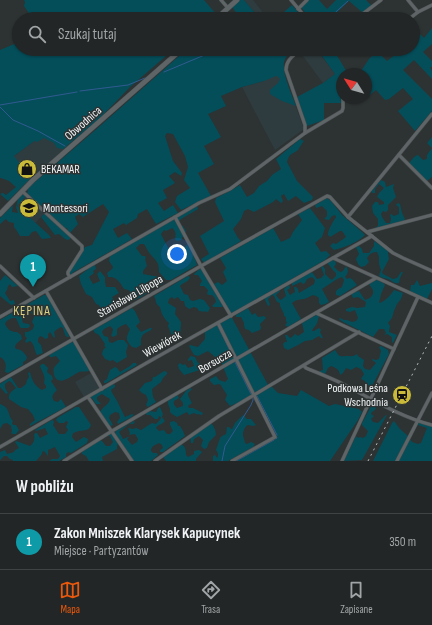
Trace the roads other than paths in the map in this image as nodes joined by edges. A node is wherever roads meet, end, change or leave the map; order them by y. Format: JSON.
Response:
{"nodes":[{"id":1,"x":221,"y":0,"type":"edge"},
{"id":2,"x":237,"y":0,"type":"edge"},
{"id":3,"x":291,"y":0,"type":"edge"},
{"id":4,"x":307,"y":0,"type":"edge"},
{"id":5,"x":381,"y":0,"type":"edge"},
{"id":6,"x":408,"y":0,"type":"edge"},
{"id":7,"x":432,"y":5,"type":"edge"},
{"id":8,"x":228,"y":8,"type":"junction"},
{"id":9,"x":298,"y":9,"type":"junction"},
{"id":10,"x":224,"y":12,"type":"edge"},
{"id":11,"x":300,"y":12,"type":"edge"},
{"id":12,"x":365,"y":12,"type":"edge"},
{"id":13,"x":418,"y":12,"type":"joint"},
{"id":14,"x":174,"y":56,"type":"edge"},
{"id":15,"x":294,"y":56,"type":"edge"},
{"id":16,"x":343,"y":104,"type":"edge"},
{"id":17,"x":432,"y":114,"type":"edge"},
{"id":18,"x":306,"y":133,"type":"junction"},
{"id":19,"x":399,"y":155,"type":"junction"},
{"id":20,"x":432,"y":188,"type":"edge"},
{"id":21,"x":22,"y":191,"type":"junction"},
{"id":22,"x":0,"y":214,"type":"edge"},
{"id":23,"x":432,"y":215,"type":"edge"},
{"id":24,"x":348,"y":216,"type":"junction"},
{"id":25,"x":174,"y":217,"type":"junction"},
{"id":26,"x":367,"y":232,"type":"junction"},
{"id":27,"x":372,"y":236,"type":"junction"},
{"id":28,"x":333,"y":258,"type":"junction"},
{"id":29,"x":0,"y":266,"type":"edge"},
{"id":30,"x":201,"y":266,"type":"junction"},
{"id":31,"x":432,"y":271,"type":"edge"},
{"id":32,"x":70,"y":277,"type":"junction"},
{"id":33,"x":376,"y":278,"type":"junction"},
{"id":34,"x":46,"y":291,"type":"junction"},
{"id":35,"x":418,"y":297,"type":"junction"},
{"id":36,"x":34,"y":298,"type":"junction"},
{"id":37,"x":432,"y":303,"type":"edge"},
{"id":38,"x":316,"y":313,"type":"junction"},
{"id":39,"x":231,"y":316,"type":"junction"},
{"id":40,"x":0,"y":317,"type":"edge"},
{"id":41,"x":218,"y":323,"type":"junction"},
{"id":42,"x":359,"y":332,"type":"junction"},
{"id":43,"x":74,"y":339,"type":"junction"},
{"id":44,"x":394,"y":349,"type":"junction"},
{"id":45,"x":236,"y":359,"type":"junction"},
{"id":46,"x":304,"y":366,"type":"junction"},
{"id":47,"x":0,"y":381,"type":"edge"},
{"id":48,"x":102,"y":389,"type":"junction"},
{"id":49,"x":432,"y":393,"type":"edge"},
{"id":50,"x":254,"y":395,"type":"junction"},
{"id":51,"x":88,"y":397,"type":"junction"},
{"id":52,"x":371,"y":399,"type":"junction"},
{"id":53,"x":418,"y":421,"type":"junction"},
{"id":54,"x":432,"y":425,"type":"edge"},
{"id":55,"x":112,"y":431,"type":"junction"},
{"id":56,"x":0,"y":447,"type":"edge"},
{"id":57,"x":64,"y":461,"type":"edge"},
{"id":58,"x":132,"y":461,"type":"edge"},
{"id":59,"x":155,"y":461,"type":"edge"},
{"id":60,"x":232,"y":461,"type":"edge"},
{"id":61,"x":342,"y":461,"type":"edge"},
{"id":62,"x":397,"y":461,"type":"edge"}],
"edges":[{"from":1,"to":8,"type":"street"},
{"from":2,"to":8,"type":"main road"},
{"from":3,"to":9,"type":"street"},
{"from":4,"to":9,"type":"street"},
{"from":5,"to":12,"type":"street"},
{"from":6,"to":13,"type":"street"},
{"from":7,"to":13,"type":"street"},
{"from":8,"to":10,"type":"main road"},
{"from":9,"to":11,"type":"street"},
{"from":14,"to":21,"type":"main road","name":"Obwodnica"},
{"from":15,"to":18,"type":"street"},
{"from":16,"to":18,"type":"street"},
{"from":17,"to":19,"type":"street"},
{"from":18,"to":25,"type":"street"},
{"from":19,"to":20,"type":"street"},
{"from":19,"to":24,"type":"street"},
{"from":21,"to":22,"type":"main road","name":"Obwodnica"},
{"from":21,"to":32,"type":"street"},
{"from":23,"to":26,"type":"street"},
{"from":24,"to":26,"type":"street"},
{"from":24,"to":30,"type":"street","name":"Stanisława Lilpopa"},
{"from":25,"to":30,"type":"street"},
{"from":25,"to":32,"type":"street"},
{"from":26,"to":27,"type":"street"},
{"from":27,"to":28,"type":"street","name":"Wiewiórek"},
{"from":27,"to":31,"type":"street"},
{"from":28,"to":33,"type":"street"},
{"from":28,"to":39,"type":"street","name":"Wiewiórek"},
{"from":29,"to":36,"type":"street"},
{"from":30,"to":39,"type":"street"},
{"from":30,"to":43,"type":"street","name":"Stanisława Lilpopa"},
{"from":32,"to":34,"type":"street"},
{"from":33,"to":35,"type":"street"},
{"from":33,"to":38,"type":"street","name":"Borsucza"},
{"from":34,"to":36,"type":"street"},
{"from":34,"to":43,"type":"street"},
{"from":35,"to":37,"type":"street"},
{"from":35,"to":44,"type":"street"},
{"from":36,"to":40,"type":"street"},
{"from":38,"to":42,"type":"street"},
{"from":38,"to":45,"type":"street","name":"Borsucza"},
{"from":39,"to":41,"type":"street","name":"Wiewiórek"},
{"from":41,"to":45,"type":"street"},
{"from":41,"to":48,"type":"street","name":"Wiewiórek"},
{"from":42,"to":44,"type":"street"},
{"from":42,"to":46,"type":"street"},
{"from":43,"to":47,"type":"street","name":"Stanisława Lilpopa"},
{"from":43,"to":48,"type":"street"},
{"from":44,"to":52,"type":"street"},
{"from":45,"to":50,"type":"street"},
{"from":45,"to":55,"type":"street","name":"Borsucza"},
{"from":46,"to":50,"type":"street"},
{"from":46,"to":52,"type":"street"},
{"from":48,"to":51,"type":"street","name":"Wiewiórek"},
{"from":49,"to":53,"type":"street"},
{"from":50,"to":59,"type":"street"},
{"from":50,"to":60,"type":"street"},
{"from":51,"to":55,"type":"street"},
{"from":51,"to":56,"type":"street","name":"Wiewiórek"},
{"from":52,"to":53,"type":"street"},
{"from":52,"to":61,"type":"street"},
{"from":53,"to":54,"type":"street"},
{"from":53,"to":62,"type":"street"},
{"from":55,"to":57,"type":"street","name":"Borsucza"},
{"from":55,"to":58,"type":"street"}]}
